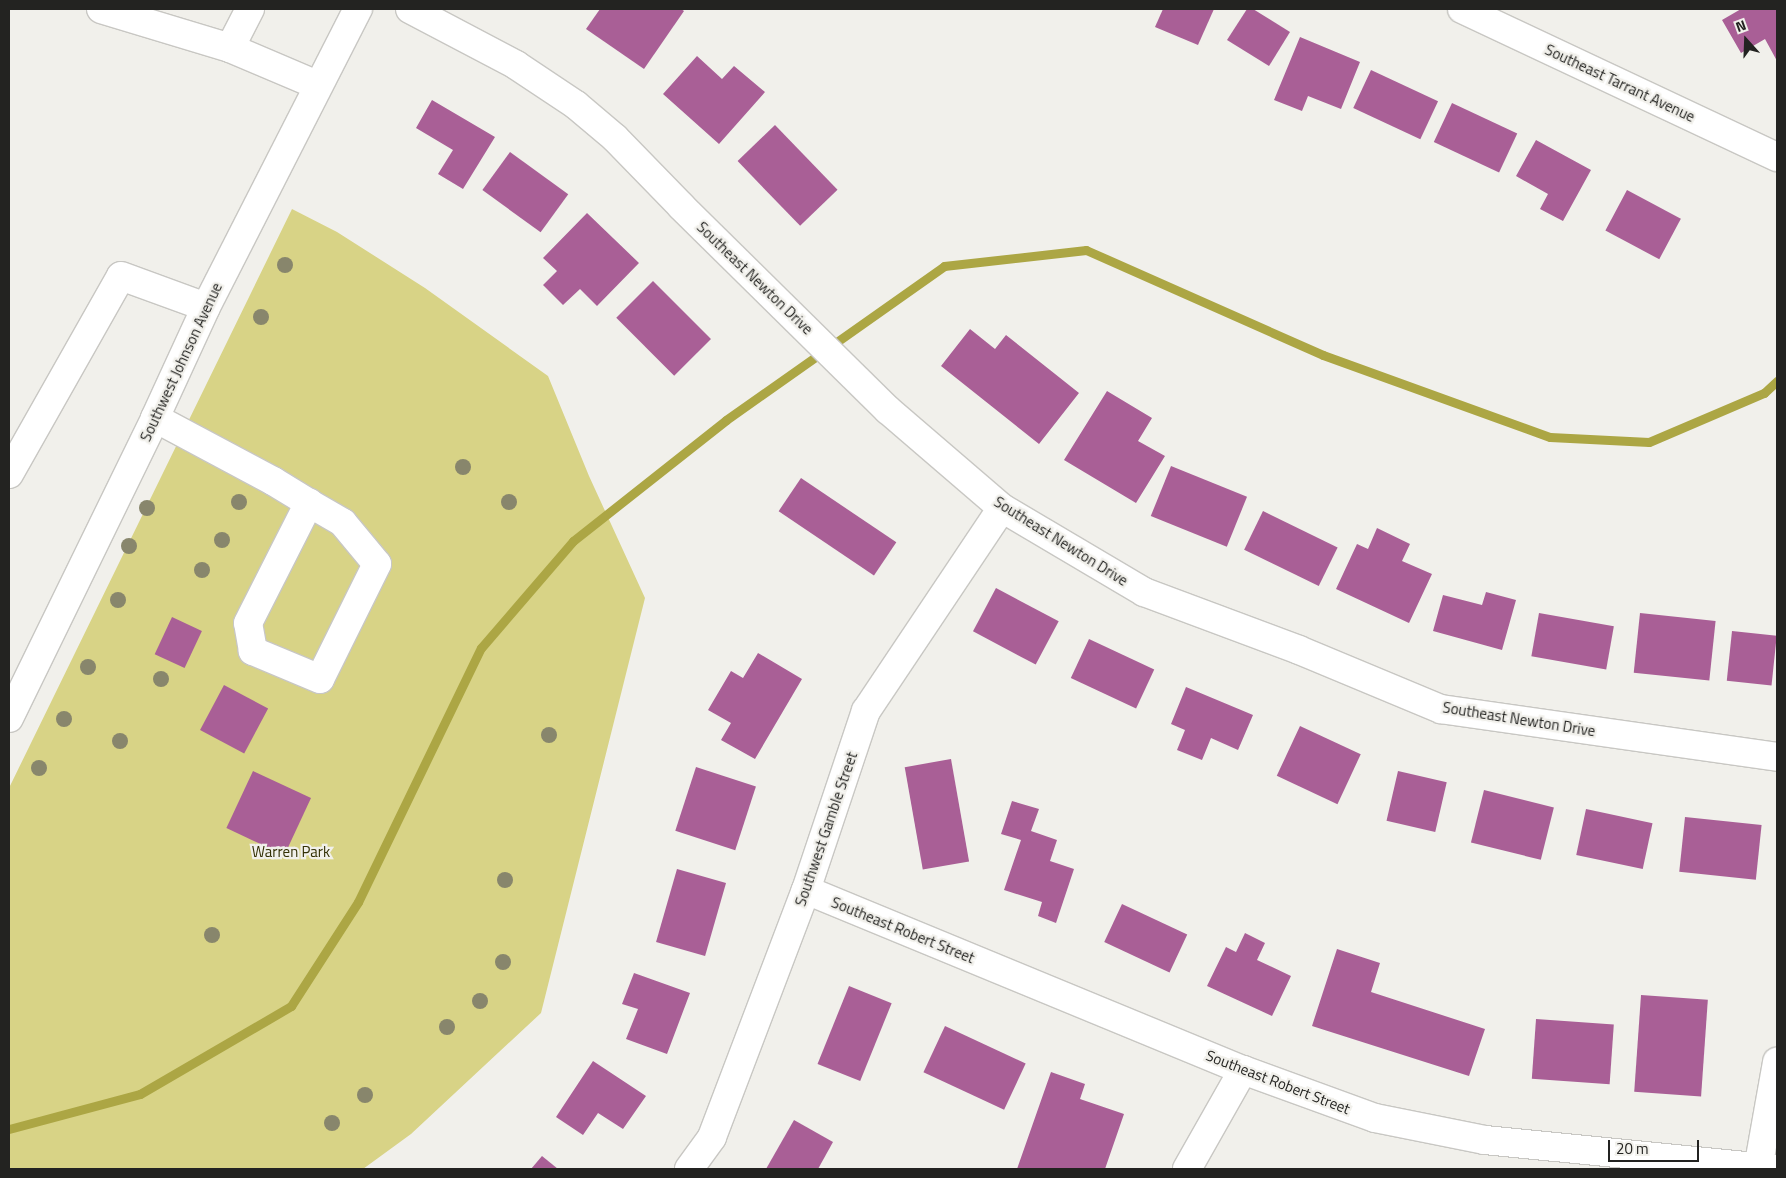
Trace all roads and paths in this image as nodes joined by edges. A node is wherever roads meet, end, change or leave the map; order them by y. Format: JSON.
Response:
{"nodes":[{"id":1,"x":101,"y":9,"type":"edge"},
{"id":2,"x":250,"y":9,"type":"edge"},
{"id":3,"x":358,"y":9,"type":"edge"},
{"id":4,"x":410,"y":9,"type":"edge"},
{"id":5,"x":1462,"y":9,"type":"edge"},
{"id":6,"x":230,"y":48,"type":"junction"},
{"id":7,"x":317,"y":85,"type":"junction"},
{"id":8,"x":1777,"y":157,"type":"edge"},
{"id":9,"x":206,"y":307,"type":"junction"},
{"id":10,"x":155,"y":418,"type":"junction"},
{"id":11,"x":9,"y":474,"type":"edge"},
{"id":12,"x":309,"y":503,"type":"junction"},
{"id":13,"x":1002,"y":508,"type":"junction"},
{"id":14,"x":9,"y":718,"type":"edge"},
{"id":15,"x":1777,"y":757,"type":"edge"},
{"id":16,"x":806,"y":890,"type":"junction"},
{"id":17,"x":1777,"y":1062,"type":"edge"},
{"id":18,"x":1243,"y":1070,"type":"junction"},
{"id":19,"x":689,"y":1169,"type":"edge"},
{"id":20,"x":1187,"y":1169,"type":"edge"},
{"id":21,"x":1765,"y":1169,"type":"edge"}],
"edges":[{"from":1,"to":6,"type":"street"},
{"from":2,"to":6,"type":"street"},
{"from":3,"to":7,"type":"street","name":"Southwest Johnson Avenue"},
{"from":4,"to":13,"type":"street","name":"Southeast Newton Drive"},
{"from":5,"to":8,"type":"street","name":"Southeast Tarrant Avenue"},
{"from":6,"to":7,"type":"street"},
{"from":7,"to":9,"type":"street","name":"Southwest Johnson Avenue"},
{"from":9,"to":10,"type":"street","name":"Southwest Johnson Avenue"},
{"from":9,"to":11,"type":"street"},
{"from":10,"to":12,"type":"street"},
{"from":10,"to":14,"type":"street","name":"Southwest Johnson Avenue"},
{"from":12,"to":12,"type":"street"},
{"from":13,"to":15,"type":"street","name":"Southeast Newton Drive"},
{"from":13,"to":16,"type":"street","name":"Southwest Gamble Street"},
{"from":16,"to":18,"type":"street","name":"Southeast Robert Street"},
{"from":16,"to":19,"type":"street","name":"Southwest Gamble Street"},
{"from":17,"to":21,"type":"street"},
{"from":18,"to":20,"type":"street"},
{"from":18,"to":21,"type":"street","name":"Southeast Robert Street"}]}
